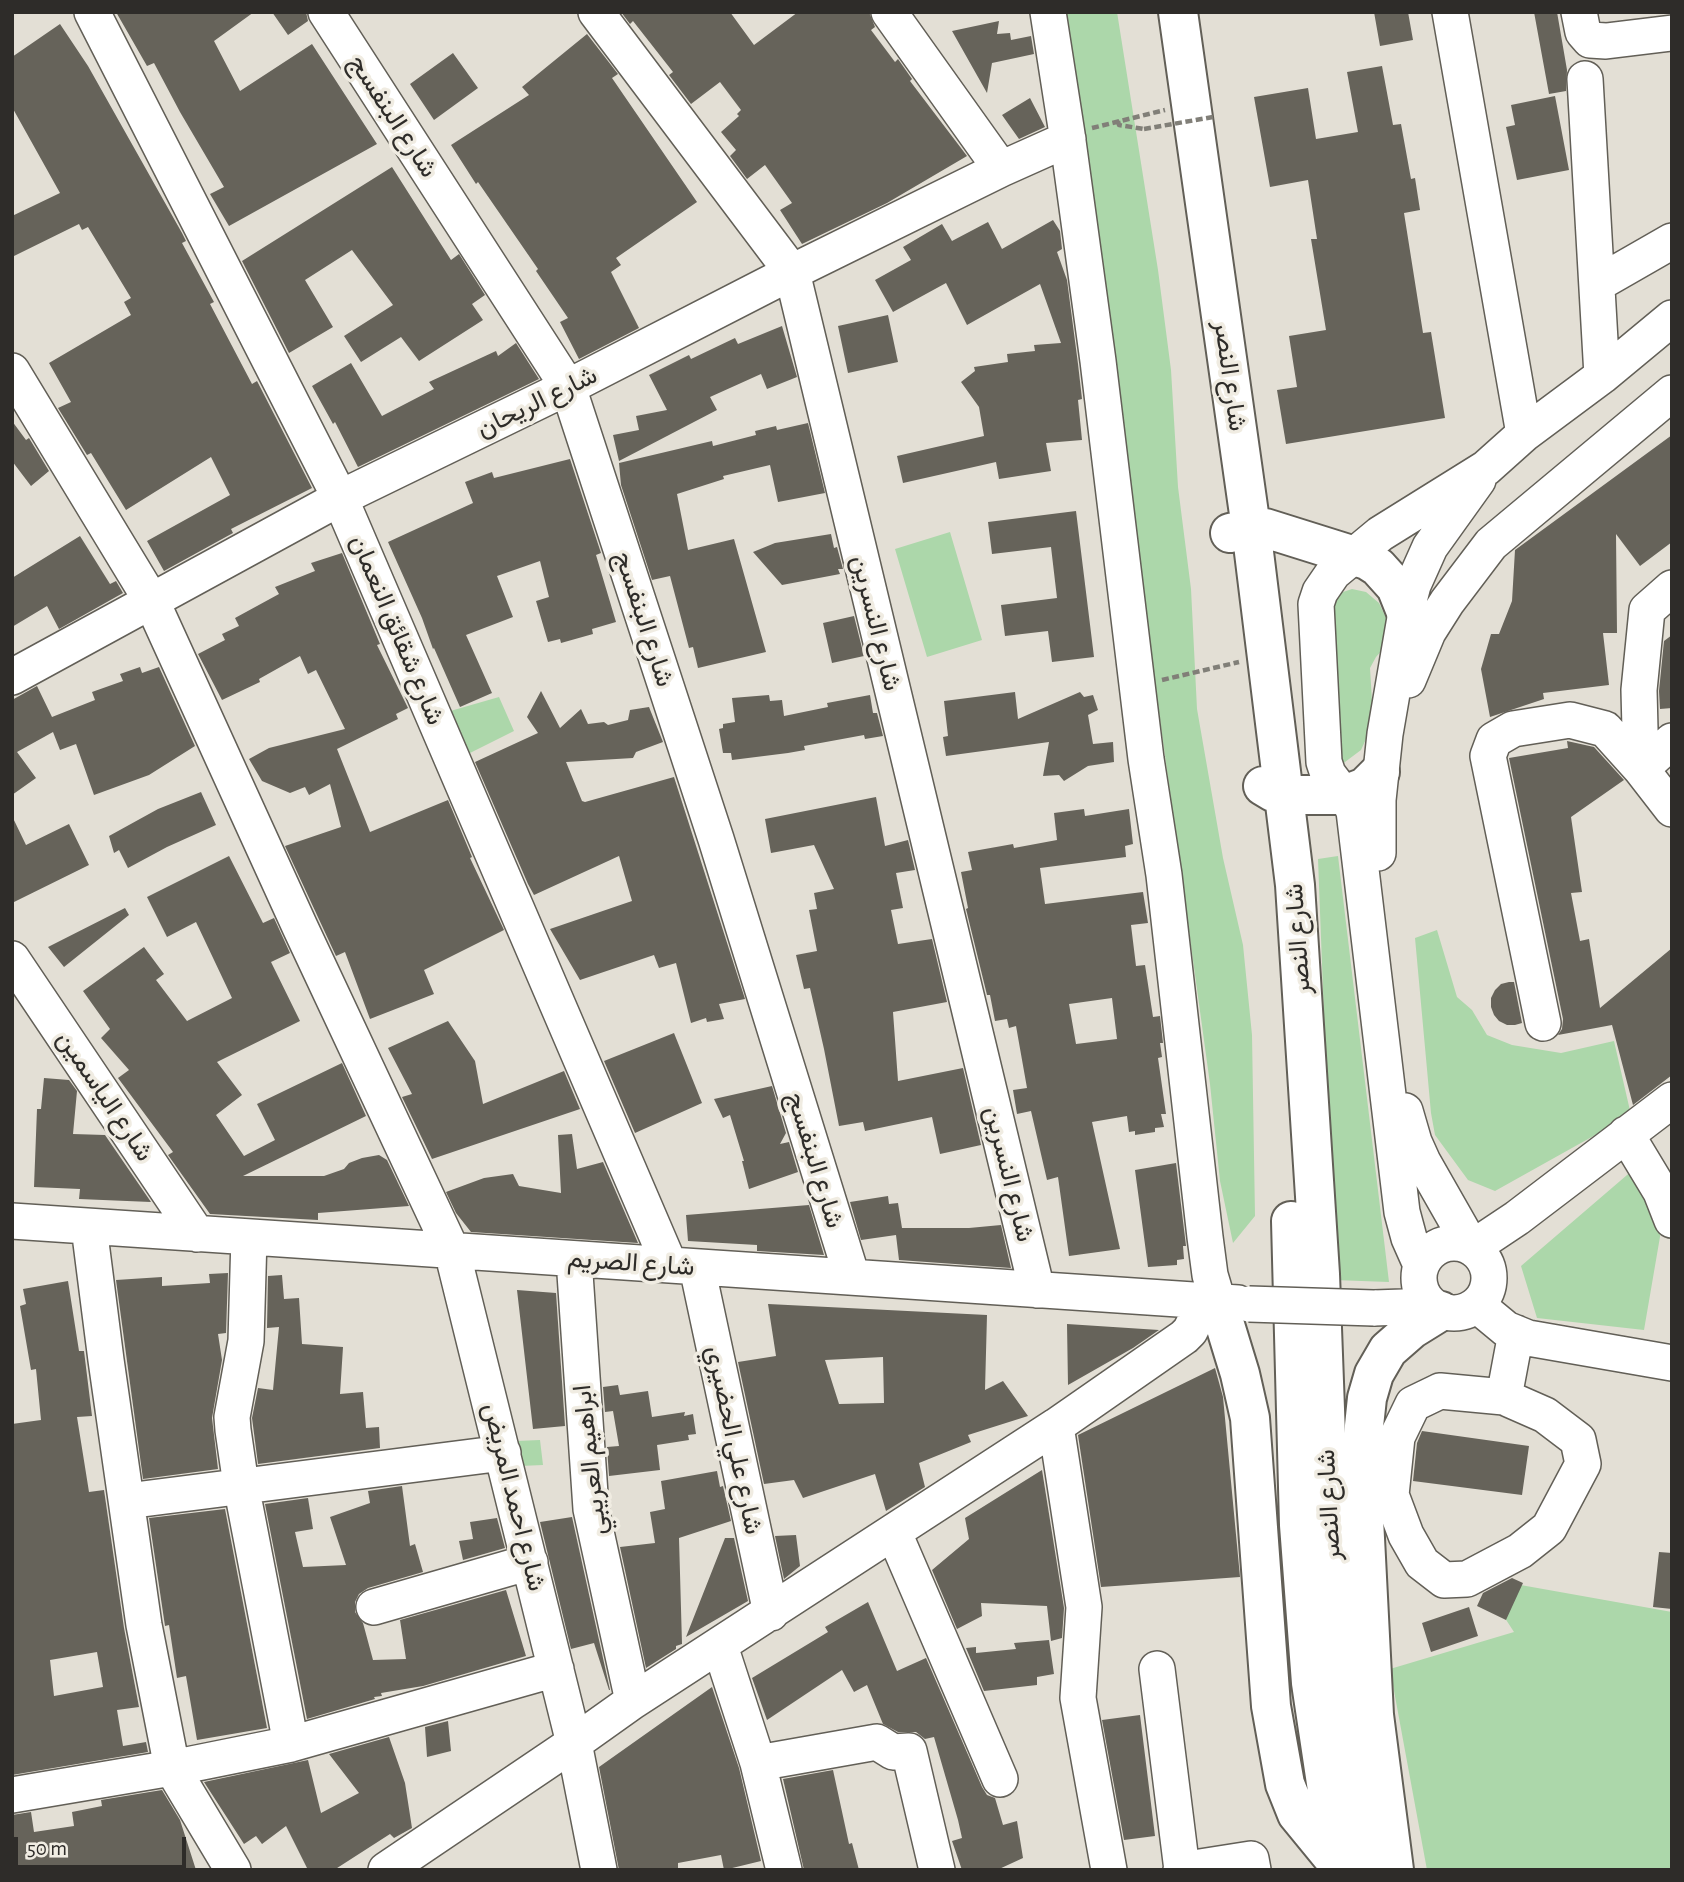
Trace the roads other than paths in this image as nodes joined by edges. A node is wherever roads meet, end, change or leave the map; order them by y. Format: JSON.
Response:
{"nodes":[{"id":1,"x":92,"y":12,"type":"edge"},
{"id":2,"x":326,"y":12,"type":"edge"},
{"id":3,"x":596,"y":12,"type":"edge"},
{"id":4,"x":889,"y":12,"type":"edge"},
{"id":5,"x":1048,"y":12,"type":"edge"},
{"id":6,"x":1157,"y":12,"type":"edge"},
{"id":7,"x":1178,"y":12,"type":"edge"},
{"id":8,"x":1450,"y":12,"type":"edge"},
{"id":9,"x":1579,"y":12,"type":"edge"},
{"id":10,"x":1672,"y":33,"type":"edge"},
{"id":11,"x":1585,"y":79,"type":"dead end"},
{"id":12,"x":1068,"y":137,"type":"junction"},
{"id":13,"x":1001,"y":169,"type":"junction"},
{"id":14,"x":1672,"y":241,"type":"edge"},
{"id":15,"x":792,"y":272,"type":"junction"},
{"id":16,"x":1597,"y":284,"type":"junction"},
{"id":17,"x":1672,"y":318,"type":"edge"},
{"id":18,"x":12,"y":371,"type":"edge"},
{"id":19,"x":1602,"y":376,"type":"junction"},
{"id":20,"x":568,"y":387,"type":"junction"},
{"id":21,"x":1672,"y":393,"type":"edge"},
{"id":22,"x":1524,"y":434,"type":"junction"},
{"id":23,"x":1486,"y":468,"type":"junction"},
{"id":24,"x":340,"y":498,"type":"junction"},
{"id":25,"x":1241,"y":530,"type":"junction"},
{"id":26,"x":1355,"y":554,"type":"junction"},
{"id":27,"x":1672,"y":588,"type":"edge"},
{"id":28,"x":151,"y":600,"type":"junction"},
{"id":29,"x":1406,"y":612,"type":"junction"},
{"id":30,"x":12,"y":677,"type":"edge"},
{"id":31,"x":1385,"y":734,"type":"junction"},
{"id":32,"x":1672,"y":741,"type":"edge"},
{"id":33,"x":1641,"y":769,"type":"junction"},
{"id":34,"x":1380,"y":772,"type":"junction"},
{"id":35,"x":1274,"y":790,"type":"junction"},
{"id":36,"x":1344,"y":795,"type":"junction"},
{"id":37,"x":1672,"y":808,"type":"edge"},
{"id":38,"x":12,"y":960,"type":"edge"},
{"id":39,"x":25,"y":994,"type":"edge"},
{"id":40,"x":1543,"y":1023,"type":"dead end"},
{"id":41,"x":1672,"y":1100,"type":"edge"},
{"id":42,"x":1626,"y":1134,"type":"junction"},
{"id":43,"x":1672,"y":1220,"type":"edge"},
{"id":44,"x":12,"y":1222,"type":"edge"},
{"id":45,"x":89,"y":1227,"type":"junction"},
{"id":46,"x":197,"y":1234,"type":"junction"},
{"id":47,"x":249,"y":1237,"type":"junction"},
{"id":48,"x":1472,"y":1248,"type":"junction"},
{"id":49,"x":452,"y":1251,"type":"junction"},
{"id":50,"x":574,"y":1259,"type":"junction"},
{"id":51,"x":683,"y":1266,"type":"junction"},
{"id":52,"x":852,"y":1278,"type":"junction"},
{"id":53,"x":1037,"y":1290,"type":"junction"},
{"id":54,"x":1438,"y":1294,"type":"junction"},
{"id":55,"x":1221,"y":1302,"type":"junction"},
{"id":56,"x":1516,"y":1333,"type":"junction"},
{"id":57,"x":1672,"y":1363,"type":"edge"},
{"id":58,"x":1504,"y":1397,"type":"junction"},
{"id":59,"x":1056,"y":1426,"type":"junction"},
{"id":60,"x":503,"y":1453,"type":"junction"},
{"id":61,"x":241,"y":1485,"type":"junction"},
{"id":62,"x":127,"y":1501,"type":"junction"},
{"id":63,"x":894,"y":1533,"type":"junction"},
{"id":64,"x":530,"y":1562,"type":"junction"},
{"id":65,"x":374,"y":1607,"type":"dead end"},
{"id":66,"x":771,"y":1613,"type":"junction"},
{"id":67,"x":719,"y":1646,"type":"junction"},
{"id":68,"x":556,"y":1669,"type":"junction"},
{"id":69,"x":1157,"y":1669,"type":"dead end"},
{"id":70,"x":632,"y":1701,"type":"junction"},
{"id":71,"x":575,"y":1743,"type":"junction"},
{"id":72,"x":291,"y":1744,"type":"junction"},
{"id":73,"x":758,"y":1763,"type":"junction"},
{"id":74,"x":172,"y":1768,"type":"junction"},
{"id":75,"x":1000,"y":1779,"type":"dead end"},
{"id":76,"x":12,"y":1795,"type":"edge"},
{"id":77,"x":1252,"y":1864,"type":"edge"},
{"id":78,"x":1348,"y":1868,"type":"edge"},
{"id":79,"x":233,"y":1870,"type":"edge"},
{"id":80,"x":386,"y":1870,"type":"edge"},
{"id":81,"x":599,"y":1870,"type":"edge"},
{"id":82,"x":784,"y":1870,"type":"edge"},
{"id":83,"x":937,"y":1870,"type":"edge"},
{"id":84,"x":1109,"y":1870,"type":"edge"},
{"id":85,"x":1181,"y":1870,"type":"edge"},
{"id":86,"x":1394,"y":1870,"type":"edge"}],
"edges":[{"from":1,"to":24,"type":"street","name":"شارع شقائق النعمان"},
{"from":2,"to":20,"type":"street","name":"شارع البنفسج"},
{"from":3,"to":15,"type":"street","name":"شارع النسرين"},
{"from":4,"to":13,"type":"street"},
{"from":5,"to":12,"type":"street"},
{"from":6,"to":25,"type":"highway","name":"شارع النصر"},
{"from":7,"to":25,"type":"highway","name":"شارع النصر"},
{"from":8,"to":22,"type":"street"},
{"from":9,"to":10,"type":"street"},
{"from":11,"to":16,"type":"street"},
{"from":12,"to":13,"type":"street","name":"شارع الريحان"},
{"from":12,"to":55,"type":"street"},
{"from":13,"to":15,"type":"street","name":"شارع الريحان"},
{"from":14,"to":16,"type":"street"},
{"from":15,"to":20,"type":"street","name":"شارع الريحان"},
{"from":15,"to":53,"type":"street","name":"شارع النسرين"},
{"from":16,"to":19,"type":"street"},
{"from":17,"to":19,"type":"street"},
{"from":18,"to":28,"type":"street","name":"شارع احمد المريض"},
{"from":19,"to":22,"type":"street"},
{"from":20,"to":24,"type":"street","name":"شارع الريحان"},
{"from":20,"to":52,"type":"street","name":"شارع البنفسج"},
{"from":21,"to":31,"type":"street"},
{"from":22,"to":23,"type":"street"},
{"from":23,"to":26,"type":"street"},
{"from":23,"to":29,"type":"street"},
{"from":24,"to":28,"type":"street","name":"شارع الريحان"},
{"from":24,"to":51,"type":"street","name":"شارع شقائق النعمان"},
{"from":25,"to":26,"type":"highway"},
{"from":25,"to":35,"type":"highway","name":"شارع النصر"},
{"from":25,"to":35,"type":"highway","name":"شارع النصر"},
{"from":26,"to":29,"type":"highway"},
{"from":26,"to":36,"type":"street"},
{"from":27,"to":33,"type":"street"},
{"from":28,"to":30,"type":"street","name":"شارع الريحان"},
{"from":28,"to":49,"type":"street","name":"شارع احمد المريض"},
{"from":29,"to":31,"type":"street"},
{"from":31,"to":34,"type":"street"},
{"from":32,"to":33,"type":"street"},
{"from":33,"to":37,"type":"street"},
{"from":33,"to":40,"type":"street"},
{"from":34,"to":36,"type":"highway"},
{"from":34,"to":48,"type":"street"},
{"from":35,"to":36,"type":"highway"},
{"from":35,"to":78,"type":"highway","name":"شارع النصر"},
{"from":36,"to":54,"type":"street"},
{"from":38,"to":39,"type":"street","name":"شارع الياسمين"},
{"from":39,"to":46,"type":"street","name":"شارع الياسمين"},
{"from":41,"to":42,"type":"street"},
{"from":42,"to":43,"type":"street"},
{"from":42,"to":48,"type":"street"},
{"from":44,"to":45,"type":"street","name":"شارع الصريم"},
{"from":45,"to":46,"type":"street","name":"شارع الصريم"},
{"from":45,"to":62,"type":"street"},
{"from":46,"to":47,"type":"street","name":"شارع الصريم"},
{"from":47,"to":49,"type":"street","name":"شارع الصريم"},
{"from":47,"to":61,"type":"street"},
{"from":48,"to":54,"type":"street"},
{"from":48,"to":54,"type":"street"},
{"from":49,"to":50,"type":"street","name":"شارع الصريم"},
{"from":49,"to":60,"type":"street","name":"شارع احمد المريض"},
{"from":50,"to":51,"type":"street","name":"شارع الصريم"},
{"from":50,"to":70,"type":"street","name":"ابراهيم العريبي"},
{"from":51,"to":52,"type":"street","name":"شارع الصريم"},
{"from":51,"to":66,"type":"street","name":"شارع علي الحضيري"},
{"from":52,"to":53,"type":"street","name":"شارع الصريم"},
{"from":53,"to":55,"type":"street","name":"شارع الصريم"},
{"from":54,"to":55,"type":"street","name":"شارع الصريم","bridge":true},
{"from":54,"to":56,"type":"street"},
{"from":54,"to":86,"type":"highway"},
{"from":55,"to":59,"type":"street"},
{"from":55,"to":78,"type":"highway"},
{"from":56,"to":57,"type":"street"},
{"from":56,"to":58,"type":"street"},
{"from":58,"to":58,"type":"street"},
{"from":59,"to":63,"type":"street"},
{"from":59,"to":84,"type":"street"},
{"from":60,"to":61,"type":"street"},
{"from":60,"to":64,"type":"street","name":"شارع احمد المريض"},
{"from":61,"to":62,"type":"street"},
{"from":61,"to":72,"type":"street"},
{"from":62,"to":74,"type":"street"},
{"from":63,"to":66,"type":"street"},
{"from":63,"to":75,"type":"street"},
{"from":64,"to":65,"type":"street"},
{"from":64,"to":68,"type":"street","name":"شارع احمد المريض"},
{"from":66,"to":67,"type":"street"},
{"from":67,"to":70,"type":"street"},
{"from":67,"to":73,"type":"street"},
{"from":68,"to":71,"type":"street","name":"شارع احمد المريض"},
{"from":68,"to":72,"type":"street"},
{"from":69,"to":85,"type":"street"},
{"from":70,"to":71,"type":"street"},
{"from":71,"to":80,"type":"street"},
{"from":71,"to":81,"type":"street","name":"شارع احمد المريض"},
{"from":72,"to":74,"type":"street"},
{"from":73,"to":82,"type":"street"},
{"from":73,"to":83,"type":"street"},
{"from":74,"to":76,"type":"street"},
{"from":74,"to":79,"type":"street"},
{"from":77,"to":85,"type":"street"}]}
